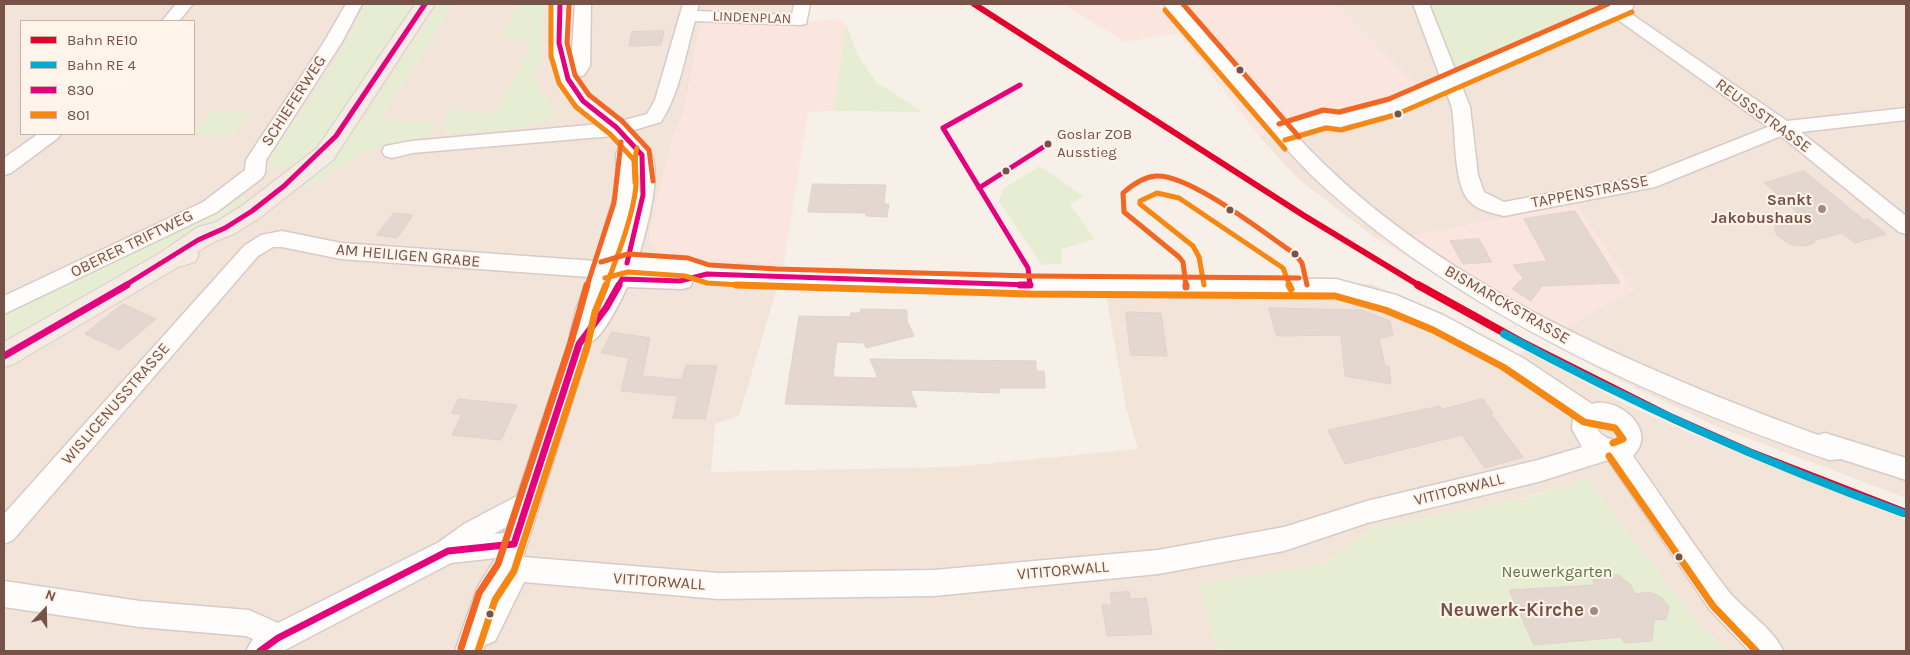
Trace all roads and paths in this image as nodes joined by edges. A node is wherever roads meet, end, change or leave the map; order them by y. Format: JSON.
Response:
{"nodes":[{"id":1,"x":185,"y":4,"type":"edge"},
{"id":2,"x":354,"y":4,"type":"edge"},
{"id":3,"x":425,"y":4,"type":"edge"},
{"id":4,"x":560,"y":4,"type":"edge"},
{"id":5,"x":583,"y":4,"type":"edge"},
{"id":6,"x":802,"y":4,"type":"edge"},
{"id":7,"x":1172,"y":4,"type":"edge"},
{"id":8,"x":1422,"y":4,"type":"edge"},
{"id":9,"x":1617,"y":6,"type":"edge"},
{"id":10,"x":689,"y":10,"type":"edge"},
{"id":11,"x":171,"y":20,"type":"edge"},
{"id":12,"x":565,"y":76,"type":"junction"},
{"id":13,"x":1451,"y":82,"type":"junction"},
{"id":14,"x":582,"y":100,"type":"junction"},
{"id":15,"x":1906,"y":114,"type":"edge"},
{"id":16,"x":1783,"y":128,"type":"junction"},
{"id":17,"x":618,"y":129,"type":"junction"},
{"id":18,"x":50,"y":135,"type":"edge"},
{"id":19,"x":549,"y":135,"type":"junction"},
{"id":20,"x":1287,"y":137,"type":"junction"},
{"id":21,"x":392,"y":151,"type":"dead end"},
{"id":22,"x":4,"y":168,"type":"edge"},
{"id":23,"x":255,"y":173,"type":"junction"},
{"id":24,"x":284,"y":186,"type":"junction"},
{"id":25,"x":1906,"y":227,"type":"edge"},
{"id":26,"x":617,"y":271,"type":"junction"},
{"id":27,"x":228,"y":277,"type":"joint"},
{"id":28,"x":4,"y":306,"type":"edge"},
{"id":29,"x":4,"y":356,"type":"edge"},
{"id":30,"x":1589,"y":414,"type":"junction"},
{"id":31,"x":1612,"y":451,"type":"junction"},
{"id":32,"x":1906,"y":469,"type":"edge"},
{"id":33,"x":528,"y":503,"type":"junction"},
{"id":34,"x":4,"y":532,"type":"edge"},
{"id":35,"x":448,"y":551,"type":"junction"},
{"id":36,"x":510,"y":556,"type":"junction"},
{"id":37,"x":4,"y":594,"type":"edge"},
{"id":38,"x":269,"y":645,"type":"edge"},
{"id":39,"x":470,"y":651,"type":"edge"},
{"id":40,"x":1769,"y":651,"type":"edge"}],
"edges":[{"from":1,"to":11,"type":"street"},
{"from":2,"to":23,"type":"street","name":"SCHIEFERWEG"},
{"from":3,"to":24,"type":"main road"},
{"from":4,"to":12,"type":"street"},
{"from":5,"to":12,"type":"street"},
{"from":6,"to":10,"type":"street","name":"LINDENPLAN"},
{"from":7,"to":20,"type":"street","name":"BISMARCKSTRASSE"},
{"from":8,"to":13,"type":"street","name":"TAPPENSTRASSE"},
{"from":9,"to":13,"type":"street"},
{"from":9,"to":16,"type":"street","name":"REUSSSTRASSE"},
{"from":10,"to":17,"type":"street","name":"LINDENPLAN"},
{"from":12,"to":14,"type":"street"},
{"from":13,"to":16,"type":"street","name":"TAPPENSTRASSE"},
{"from":13,"to":20,"type":"street"},
{"from":14,"to":17,"type":"street"},
{"from":14,"to":19,"type":"street"},
{"from":15,"to":16,"type":"street","name":"TAPPENSTRASSE"},
{"from":16,"to":25,"type":"street","name":"REUSSSTRASSE"},
{"from":17,"to":19,"type":"street","name":"LINDENPLAN"},
{"from":17,"to":26,"type":"street"},
{"from":18,"to":22,"type":"street"},
{"from":19,"to":21,"type":"street","name":"LINDENPLAN"},
{"from":20,"to":32,"type":"street","name":"BISMARCKSTRASSE"},
{"from":23,"to":24,"type":"street"},
{"from":23,"to":28,"type":"street","name":"OBERER TRIFTWEG"},
{"from":24,"to":29,"type":"main road"},
{"from":26,"to":27,"type":"street","name":"AM HEILIGEN GRABE"},
{"from":26,"to":30,"type":"street","name":"AM HEILIGEN GRABE"},
{"from":26,"to":33,"type":"street"},
{"from":27,"to":34,"type":"street","name":"WISLICENUSSTRASSE"},
{"from":30,"to":31,"type":"street"},
{"from":30,"to":31,"type":"street"},
{"from":31,"to":36,"type":"street","name":"VITITORWALL"},
{"from":31,"to":40,"type":"street"},
{"from":33,"to":35,"type":"street"},
{"from":33,"to":36,"type":"street"},
{"from":35,"to":36,"type":"street","name":"VITITORWALL"},
{"from":35,"to":38,"type":"street"},
{"from":36,"to":39,"type":"street"},
{"from":37,"to":38,"type":"street"}]}
